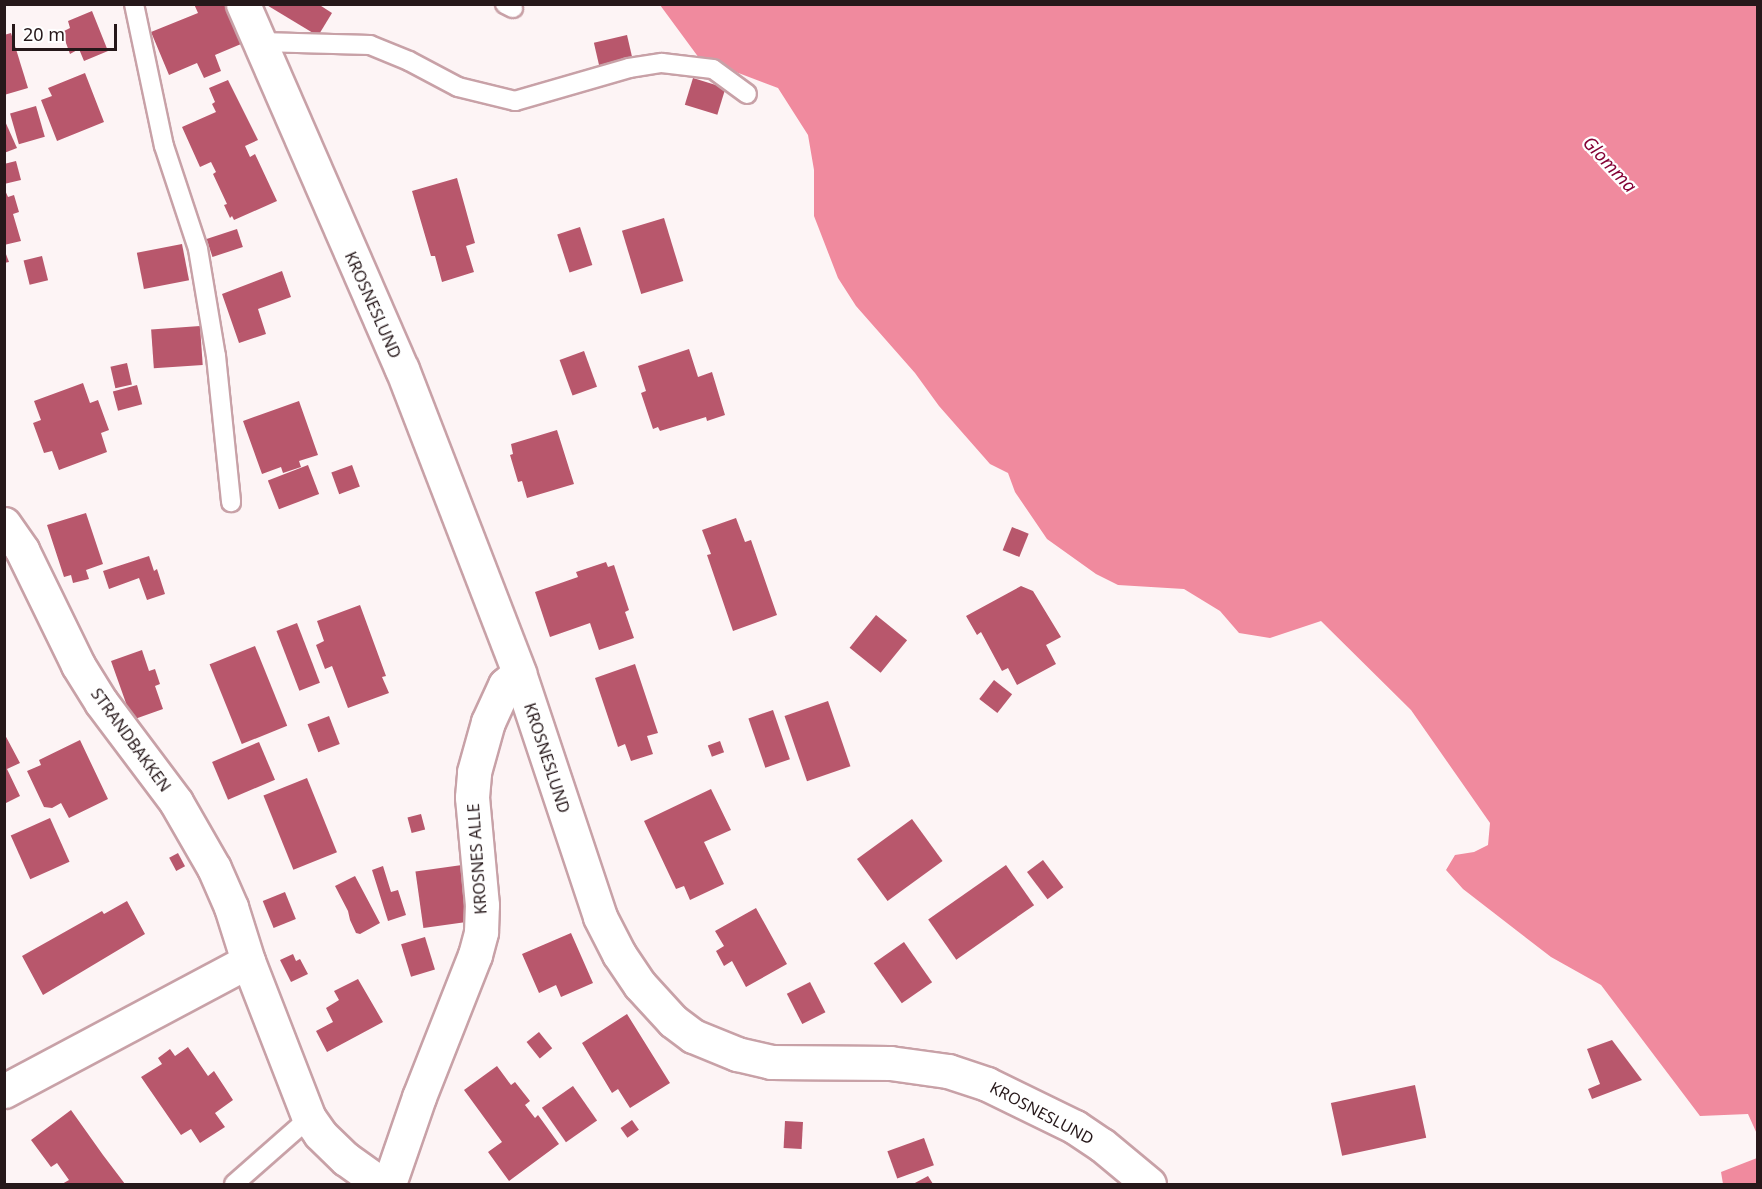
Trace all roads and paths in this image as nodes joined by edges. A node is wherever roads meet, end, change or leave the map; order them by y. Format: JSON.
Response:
{"nodes":[{"id":1,"x":134,"y":4,"type":"edge"},
{"id":2,"x":243,"y":4,"type":"edge"},
{"id":3,"x":261,"y":42,"type":"junction"},
{"id":4,"x":747,"y":94,"type":"dead end"},
{"id":5,"x":231,"y":502,"type":"dead end"},
{"id":6,"x":4,"y":524,"type":"edge"},
{"id":7,"x":519,"y":673,"type":"junction"},
{"id":8,"x":249,"y":961,"type":"junction"},
{"id":9,"x":4,"y":1091,"type":"edge"},
{"id":10,"x":309,"y":1118,"type":"junction"},
{"id":11,"x":234,"y":1185,"type":"edge"},
{"id":12,"x":381,"y":1185,"type":"edge"},
{"id":13,"x":389,"y":1185,"type":"edge"},
{"id":14,"x":1149,"y":1185,"type":"edge"}],
"edges":[{"from":1,"to":5,"type":"lane"},
{"from":2,"to":3,"type":"street","name":"KROSNESLUND"},
{"from":3,"to":4,"type":"lane"},
{"from":3,"to":7,"type":"street","name":"KROSNESLUND"},
{"from":6,"to":8,"type":"street","name":"STRANDBAKKEN"},
{"from":7,"to":13,"type":"street","name":"KROSNES ALLE"},
{"from":7,"to":14,"type":"street","name":"KROSNESLUND"},
{"from":8,"to":9,"type":"street"},
{"from":8,"to":10,"type":"street","name":"STRANDBAKKEN"},
{"from":10,"to":11,"type":"lane"},
{"from":10,"to":12,"type":"street","name":"STRANDBAKKEN"}]}
